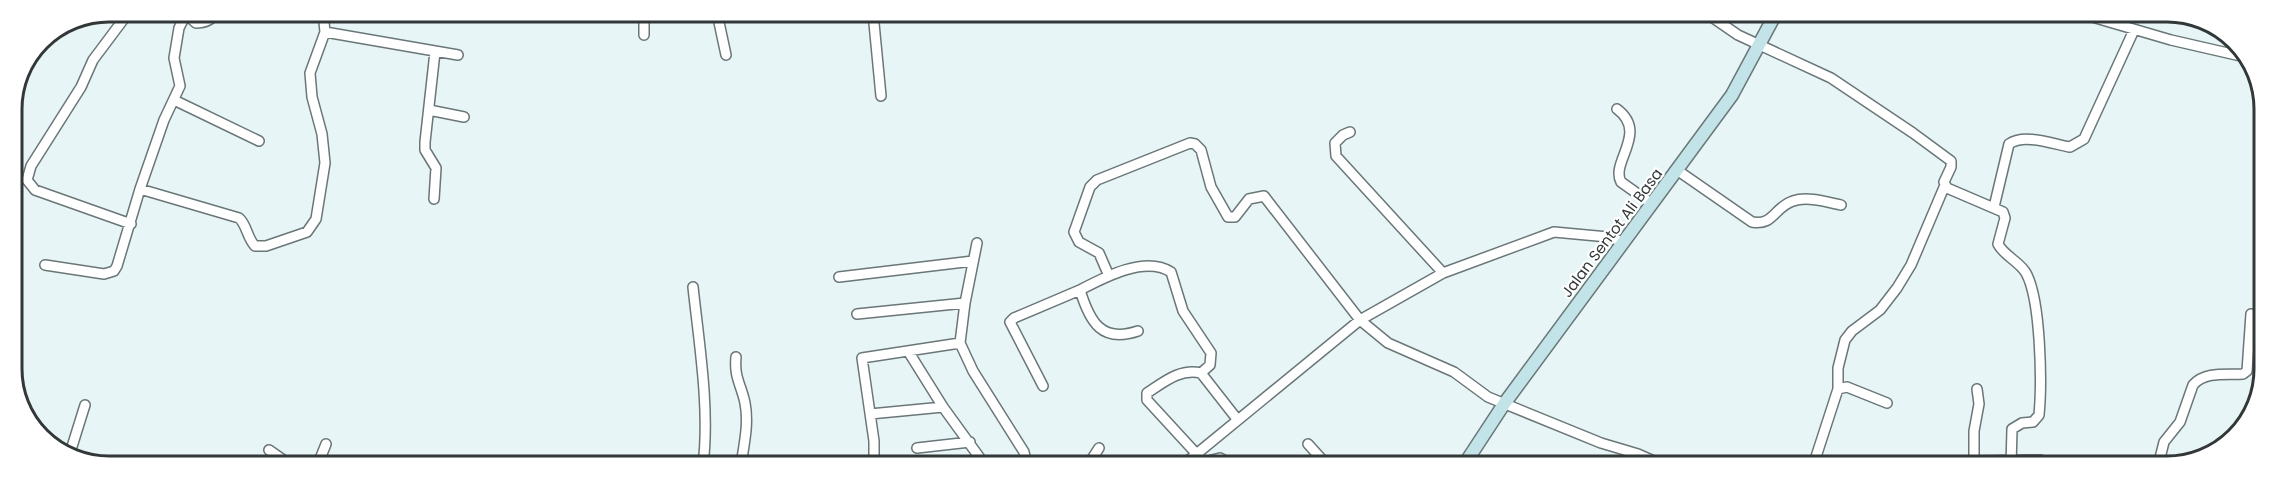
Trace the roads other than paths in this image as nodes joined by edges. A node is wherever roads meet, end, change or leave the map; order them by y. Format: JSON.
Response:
{"nodes":[{"id":1,"x":121,"y":23,"type":"edge"},
{"id":2,"x":181,"y":23,"type":"edge"},
{"id":3,"x":324,"y":23,"type":"edge"},
{"id":4,"x":644,"y":23,"type":"edge"},
{"id":5,"x":719,"y":23,"type":"edge"},
{"id":6,"x":874,"y":23,"type":"edge"},
{"id":7,"x":1718,"y":23,"type":"edge"},
{"id":8,"x":1772,"y":23,"type":"edge"},
{"id":9,"x":2111,"y":23,"type":"edge"},
{"id":10,"x":2134,"y":30,"type":"junction"},
{"id":11,"x":325,"y":32,"type":"junction"},
{"id":12,"x":644,"y":35,"type":"dead end"},
{"id":13,"x":1761,"y":45,"type":"junction"},
{"id":14,"x":435,"y":52,"type":"junction"},
{"id":15,"x":458,"y":55,"type":"dead end"},
{"id":16,"x":726,"y":55,"type":"dead end"},
{"id":17,"x":2236,"y":55,"type":"edge"},
{"id":18,"x":881,"y":96,"type":"dead end"},
{"id":19,"x":174,"y":100,"type":"junction"},
{"id":20,"x":1617,"y":109,"type":"dead end"},
{"id":21,"x":429,"y":110,"type":"junction"},
{"id":22,"x":464,"y":117,"type":"dead end"},
{"id":23,"x":1350,"y":132,"type":"dead end"},
{"id":24,"x":259,"y":141,"type":"dead end"},
{"id":25,"x":1677,"y":170,"type":"junction"},
{"id":26,"x":1945,"y":185,"type":"junction"},
{"id":27,"x":140,"y":189,"type":"junction"},
{"id":28,"x":434,"y":199,"type":"dead end"},
{"id":29,"x":1652,"y":204,"type":"junction"},
{"id":30,"x":1841,"y":206,"type":"dead end"},
{"id":31,"x":1994,"y":207,"type":"junction"},
{"id":32,"x":130,"y":224,"type":"junction"},
{"id":33,"x":1624,"y":242,"type":"junction"},
{"id":34,"x":977,"y":243,"type":"dead end"},
{"id":35,"x":973,"y":261,"type":"junction"},
{"id":36,"x":45,"y":265,"type":"dead end"},
{"id":37,"x":1443,"y":273,"type":"junction"},
{"id":38,"x":1109,"y":276,"type":"junction"},
{"id":39,"x":839,"y":277,"type":"dead end"},
{"id":40,"x":693,"y":287,"type":"dead end"},
{"id":41,"x":1080,"y":290,"type":"junction"},
{"id":42,"x":965,"y":303,"type":"junction"},
{"id":43,"x":857,"y":314,"type":"dead end"},
{"id":44,"x":2251,"y":314,"type":"dead end"},
{"id":45,"x":1360,"y":320,"type":"junction"},
{"id":46,"x":1138,"y":331,"type":"dead end"},
{"id":47,"x":960,"y":343,"type":"junction"},
{"id":48,"x":908,"y":351,"type":"junction"},
{"id":49,"x":736,"y":357,"type":"dead end"},
{"id":50,"x":1201,"y":373,"type":"junction"},
{"id":51,"x":1043,"y":386,"type":"dead end"},
{"id":52,"x":1838,"y":389,"type":"junction"},
{"id":53,"x":1977,"y":389,"type":"dead end"},
{"id":54,"x":1887,"y":403,"type":"dead end"},
{"id":55,"x":1504,"y":404,"type":"junction"},
{"id":56,"x":85,"y":405,"type":"dead end"},
{"id":57,"x":943,"y":407,"type":"junction"},
{"id":58,"x":870,"y":414,"type":"junction"},
{"id":59,"x":1237,"y":419,"type":"junction"},
{"id":60,"x":970,"y":442,"type":"junction"},
{"id":61,"x":326,"y":444,"type":"dead end"},
{"id":62,"x":1308,"y":444,"type":"dead end"},
{"id":63,"x":72,"y":447,"type":"edge"},
{"id":64,"x":917,"y":448,"type":"dead end"},
{"id":65,"x":1099,"y":448,"type":"dead end"},
{"id":66,"x":268,"y":450,"type":"dead end"},
{"id":67,"x":1196,"y":453,"type":"junction"},
{"id":68,"x":1638,"y":454,"type":"joint"},
{"id":69,"x":277,"y":456,"type":"edge"},
{"id":70,"x":321,"y":456,"type":"edge"},
{"id":71,"x":704,"y":456,"type":"edge"},
{"id":72,"x":743,"y":456,"type":"edge"},
{"id":73,"x":874,"y":456,"type":"edge"},
{"id":74,"x":979,"y":456,"type":"edge"},
{"id":75,"x":1025,"y":456,"type":"edge"},
{"id":76,"x":1094,"y":456,"type":"edge"},
{"id":77,"x":1193,"y":456,"type":"edge"},
{"id":78,"x":1199,"y":456,"type":"edge"},
{"id":79,"x":1319,"y":456,"type":"edge"},
{"id":80,"x":1470,"y":456,"type":"edge"},
{"id":81,"x":1643,"y":456,"type":"edge"},
{"id":82,"x":1817,"y":456,"type":"edge"},
{"id":83,"x":1973,"y":456,"type":"edge"},
{"id":84,"x":2011,"y":456,"type":"edge"},
{"id":85,"x":2160,"y":456,"type":"edge"}],
"edges":[{"from":1,"to":32,"type":"street"},
{"from":2,"to":19,"type":"street"},
{"from":3,"to":11,"type":"street"},
{"from":4,"to":12,"type":"street"},
{"from":5,"to":16,"type":"street"},
{"from":6,"to":18,"type":"street"},
{"from":7,"to":13,"type":"street"},
{"from":8,"to":13,"type":"main road","name":"Jalan Sentot Ali Basa"},
{"from":9,"to":10,"type":"street"},
{"from":10,"to":17,"type":"street"},
{"from":10,"to":31,"type":"street"},
{"from":11,"to":14,"type":"street"},
{"from":11,"to":27,"type":"street"},
{"from":13,"to":25,"type":"main road","name":"Jalan Sentot Ali Basa"},
{"from":13,"to":26,"type":"street"},
{"from":14,"to":15,"type":"street"},
{"from":14,"to":21,"type":"street"},
{"from":19,"to":24,"type":"street"},
{"from":19,"to":27,"type":"street"},
{"from":20,"to":29,"type":"street"},
{"from":21,"to":22,"type":"street"},
{"from":21,"to":28,"type":"street"},
{"from":23,"to":37,"type":"street"},
{"from":25,"to":29,"type":"main road","name":"Jalan Sentot Ali Basa"},
{"from":25,"to":30,"type":"street"},
{"from":26,"to":31,"type":"street"},
{"from":26,"to":52,"type":"street"},
{"from":27,"to":32,"type":"street"},
{"from":29,"to":33,"type":"main road","name":"Jalan Sentot Ali Basa"},
{"from":31,"to":84,"type":"street"},
{"from":32,"to":36,"type":"street"},
{"from":33,"to":37,"type":"street"},
{"from":33,"to":55,"type":"main road","name":"Jalan Sentot Ali Basa"},
{"from":34,"to":35,"type":"street"},
{"from":35,"to":39,"type":"street"},
{"from":35,"to":42,"type":"street"},
{"from":37,"to":45,"type":"street"},
{"from":38,"to":41,"type":"street"},
{"from":38,"to":45,"type":"street"},
{"from":38,"to":50,"type":"street"},
{"from":40,"to":71,"type":"street"},
{"from":41,"to":46,"type":"street"},
{"from":41,"to":51,"type":"street"},
{"from":42,"to":43,"type":"street"},
{"from":42,"to":47,"type":"street"},
{"from":44,"to":85,"type":"street"},
{"from":45,"to":55,"type":"street"},
{"from":45,"to":59,"type":"street"},
{"from":47,"to":48,"type":"street"},
{"from":47,"to":75,"type":"street"},
{"from":48,"to":57,"type":"street"},
{"from":48,"to":58,"type":"street"},
{"from":49,"to":72,"type":"street"},
{"from":50,"to":59,"type":"street"},
{"from":50,"to":67,"type":"street"},
{"from":52,"to":54,"type":"street"},
{"from":52,"to":82,"type":"street"},
{"from":53,"to":83,"type":"street"},
{"from":55,"to":68,"type":"street"},
{"from":55,"to":80,"type":"main road","name":"Jalan Sentot Ali Basa"},
{"from":56,"to":63,"type":"street"},
{"from":57,"to":58,"type":"street"},
{"from":57,"to":60,"type":"street"},
{"from":58,"to":73,"type":"street"},
{"from":59,"to":67,"type":"street"},
{"from":60,"to":64,"type":"street"},
{"from":60,"to":74,"type":"street"},
{"from":61,"to":70,"type":"street"},
{"from":62,"to":79,"type":"street"},
{"from":65,"to":76,"type":"street"},
{"from":66,"to":69,"type":"street"},
{"from":67,"to":77,"type":"street"},
{"from":67,"to":78,"type":"street"},
{"from":68,"to":81,"type":"street"}]}
